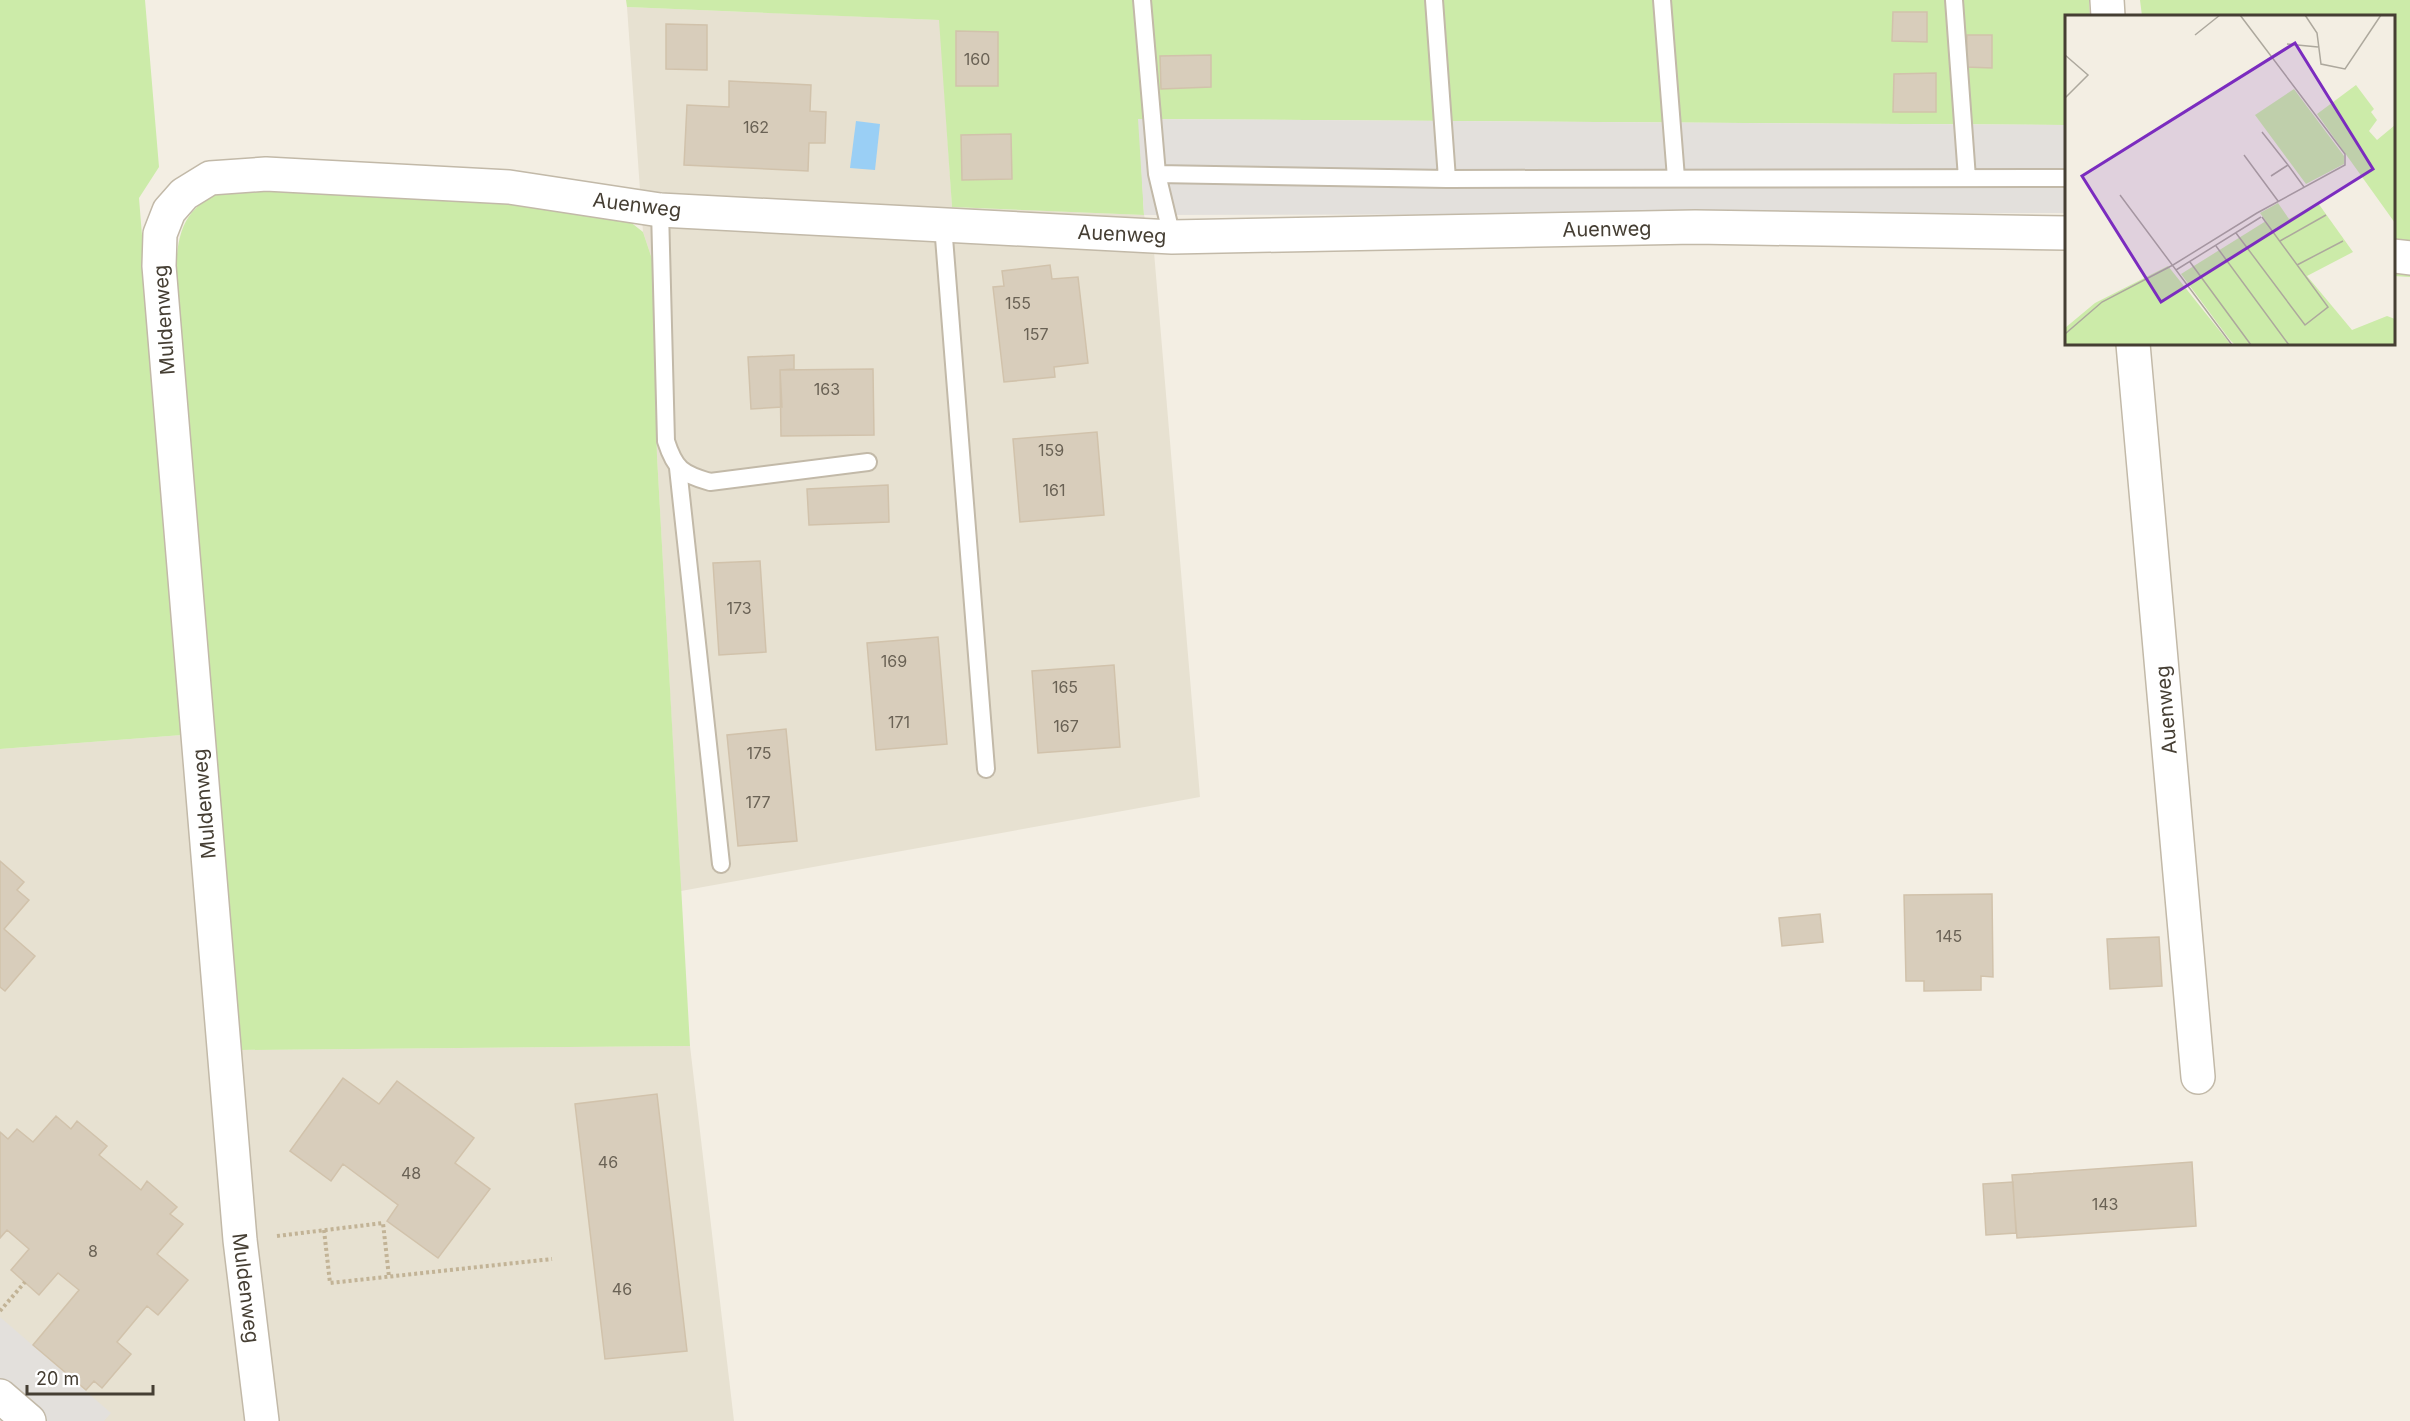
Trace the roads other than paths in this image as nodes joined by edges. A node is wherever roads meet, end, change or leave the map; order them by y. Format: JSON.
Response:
{"nodes":[{"id":1,"x":1142,"y":0,"type":"edge"},
{"id":2,"x":1434,"y":0,"type":"edge"},
{"id":3,"x":1662,"y":0,"type":"edge"},
{"id":4,"x":1954,"y":0,"type":"edge"},
{"id":5,"x":2107,"y":0,"type":"edge"},
{"id":6,"x":2108,"y":15,"type":"edge"},
{"id":7,"x":1157,"y":174,"type":"junction"},
{"id":8,"x":1676,"y":178,"type":"junction"},
{"id":9,"x":1967,"y":178,"type":"junction"},
{"id":10,"x":2065,"y":178,"type":"edge"},
{"id":11,"x":1447,"y":179,"type":"junction"},
{"id":12,"x":184,"y":194,"type":"joint"},
{"id":13,"x":660,"y":210,"type":"junction"},
{"id":14,"x":943,"y":225,"type":"junction"},
{"id":15,"x":2065,"y":233,"type":"edge"},
{"id":16,"x":1172,"y":237,"type":"junction"},
{"id":17,"x":2395,"y":256,"type":"edge"},
{"id":18,"x":2410,"y":258,"type":"edge"},
{"id":19,"x":2133,"y":345,"type":"edge"},
{"id":20,"x":868,"y":462,"type":"dead end"},
{"id":21,"x":678,"y":468,"type":"junction"},
{"id":22,"x":986,"y":769,"type":"dead end"},
{"id":23,"x":722,"y":864,"type":"dead end"},
{"id":24,"x":2198,"y":1077,"type":"dead end"},
{"id":25,"x":0,"y":1395,"type":"edge"},
{"id":26,"x":29,"y":1421,"type":"edge"},
{"id":27,"x":262,"y":1421,"type":"edge"}],
"edges":[{"from":1,"to":7,"type":"lane"},
{"from":2,"to":11,"type":"lane"},
{"from":3,"to":8,"type":"lane"},
{"from":4,"to":9,"type":"lane"},
{"from":5,"to":6,"type":"street"},
{"from":7,"to":11,"type":"lane"},
{"from":7,"to":16,"type":"lane"},
{"from":8,"to":9,"type":"lane"},
{"from":8,"to":11,"type":"lane"},
{"from":9,"to":10,"type":"lane"},
{"from":12,"to":13,"type":"street","name":"Auenweg"},
{"from":12,"to":27,"type":"street","name":"Muldenweg"},
{"from":13,"to":14,"type":"street","name":"Auenweg"},
{"from":13,"to":21,"type":"lane"},
{"from":14,"to":16,"type":"street","name":"Auenweg"},
{"from":14,"to":22,"type":"lane"},
{"from":15,"to":16,"type":"street","name":"Auenweg"},
{"from":17,"to":18,"type":"street"},
{"from":19,"to":24,"type":"street","name":"Auenweg"},
{"from":20,"to":21,"type":"lane"},
{"from":21,"to":23,"type":"lane"},
{"from":25,"to":26,"type":"street"}]}
